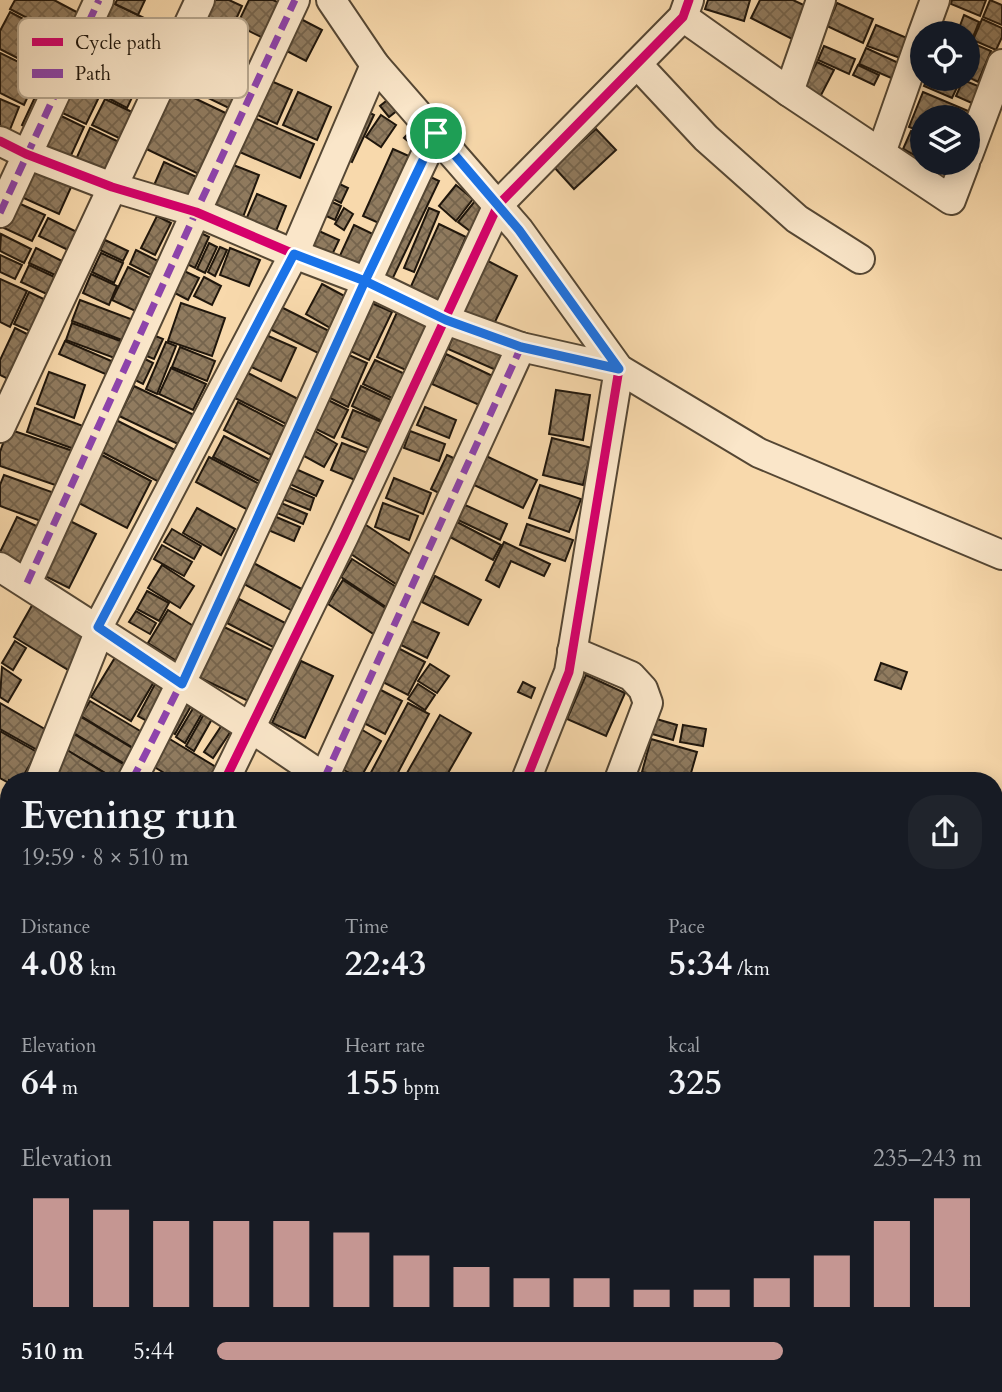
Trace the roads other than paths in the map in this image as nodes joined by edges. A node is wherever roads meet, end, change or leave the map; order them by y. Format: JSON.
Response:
{"nodes":[{"id":1,"x":99,"y":0,"type":"edge"},
{"id":2,"x":200,"y":0,"type":"edge"},
{"id":3,"x":295,"y":0,"type":"edge"},
{"id":4,"x":331,"y":0,"type":"edge"},
{"id":5,"x":821,"y":0,"type":"edge"},
{"id":6,"x":935,"y":0,"type":"edge"},
{"id":7,"x":686,"y":8,"type":"edge"},
{"id":8,"x":90,"y":18,"type":"edge"},
{"id":9,"x":192,"y":18,"type":"edge"},
{"id":10,"x":928,"y":21,"type":"edge"},
{"id":11,"x":636,"y":64,"type":"junction"},
{"id":12,"x":1002,"y":64,"type":"edge"},
{"id":13,"x":375,"y":65,"type":"junction"},
{"id":14,"x":910,"y":72,"type":"edge"},
{"id":15,"x":789,"y":92,"type":"junction"},
{"id":16,"x":53,"y":98,"type":"edge"},
{"id":17,"x":154,"y":98,"type":"edge"},
{"id":18,"x":980,"y":123,"type":"edge"},
{"id":19,"x":436,"y":133,"type":"junction"},
{"id":20,"x":0,"y":141,"type":"edge"},
{"id":21,"x":881,"y":153,"type":"junction"},
{"id":22,"x":26,"y":154,"type":"junction"},
{"id":23,"x":910,"y":172,"type":"edge"},
{"id":24,"x":914,"y":175,"type":"edge"},
{"id":25,"x":960,"y":175,"type":"edge"},
{"id":26,"x":112,"y":187,"type":"junction"},
{"id":27,"x":498,"y":205,"type":"junction"},
{"id":28,"x":196,"y":212,"type":"junction"},
{"id":29,"x":0,"y":213,"type":"edge"},
{"id":30,"x":294,"y":254,"type":"junction"},
{"id":31,"x":860,"y":259,"type":"dead end"},
{"id":32,"x":365,"y":281,"type":"junction"},
{"id":33,"x":446,"y":320,"type":"junction"},
{"id":34,"x":521,"y":347,"type":"junction"},
{"id":35,"x":619,"y":369,"type":"junction"},
{"id":36,"x":0,"y":428,"type":"edge"},
{"id":37,"x":1002,"y":555,"type":"edge"},
{"id":38,"x":0,"y":567,"type":"edge"},
{"id":39,"x":27,"y":583,"type":"junction"},
{"id":40,"x":100,"y":630,"type":"junction"},
{"id":41,"x":572,"y":651,"type":"junction"},
{"id":42,"x":182,"y":684,"type":"junction"},
{"id":43,"x":251,"y":728,"type":"junction"},
{"id":44,"x":43,"y":772,"type":"edge"},
{"id":45,"x":136,"y":772,"type":"edge"},
{"id":46,"x":229,"y":772,"type":"edge"},
{"id":47,"x":314,"y":772,"type":"edge"},
{"id":48,"x":329,"y":772,"type":"edge"},
{"id":49,"x":529,"y":772,"type":"edge"},
{"id":50,"x":622,"y":772,"type":"edge"}],
"edges":[{"from":1,"to":8,"type":"street"},
{"from":2,"to":9,"type":"street"},
{"from":3,"to":28,"type":"street"},
{"from":4,"to":13,"type":"street"},
{"from":5,"to":15,"type":"street"},
{"from":6,"to":10,"type":"street"},
{"from":7,"to":11,"type":"street"},
{"from":7,"to":15,"type":"street"},
{"from":11,"to":27,"type":"street"},
{"from":11,"to":31,"type":"street"},
{"from":12,"to":18,"type":"street"},
{"from":13,"to":19,"type":"street"},
{"from":13,"to":30,"type":"street"},
{"from":14,"to":21,"type":"street"},
{"from":15,"to":21,"type":"street"},
{"from":16,"to":22,"type":"street"},
{"from":17,"to":26,"type":"street"},
{"from":19,"to":27,"type":"street"},
{"from":19,"to":32,"type":"street"},
{"from":20,"to":22,"type":"street"},
{"from":21,"to":23,"type":"street"},
{"from":22,"to":26,"type":"street"},
{"from":22,"to":29,"type":"street"},
{"from":24,"to":25,"type":"street"},
{"from":26,"to":28,"type":"street"},
{"from":26,"to":36,"type":"street"},
{"from":27,"to":33,"type":"street"},
{"from":27,"to":35,"type":"street"},
{"from":28,"to":30,"type":"street"},
{"from":28,"to":39,"type":"street"},
{"from":30,"to":32,"type":"street"},
{"from":30,"to":40,"type":"street"},
{"from":32,"to":33,"type":"street"},
{"from":32,"to":42,"type":"street"},
{"from":33,"to":34,"type":"street"},
{"from":33,"to":43,"type":"street"},
{"from":34,"to":35,"type":"street"},
{"from":34,"to":48,"type":"street"},
{"from":35,"to":37,"type":"street"},
{"from":35,"to":41,"type":"street"},
{"from":38,"to":39,"type":"street"},
{"from":39,"to":40,"type":"street"},
{"from":40,"to":42,"type":"street"},
{"from":40,"to":44,"type":"street"},
{"from":41,"to":49,"type":"street"},
{"from":41,"to":50,"type":"street"},
{"from":42,"to":43,"type":"street"},
{"from":42,"to":45,"type":"street"},
{"from":43,"to":46,"type":"street"},
{"from":43,"to":47,"type":"street"}]}
